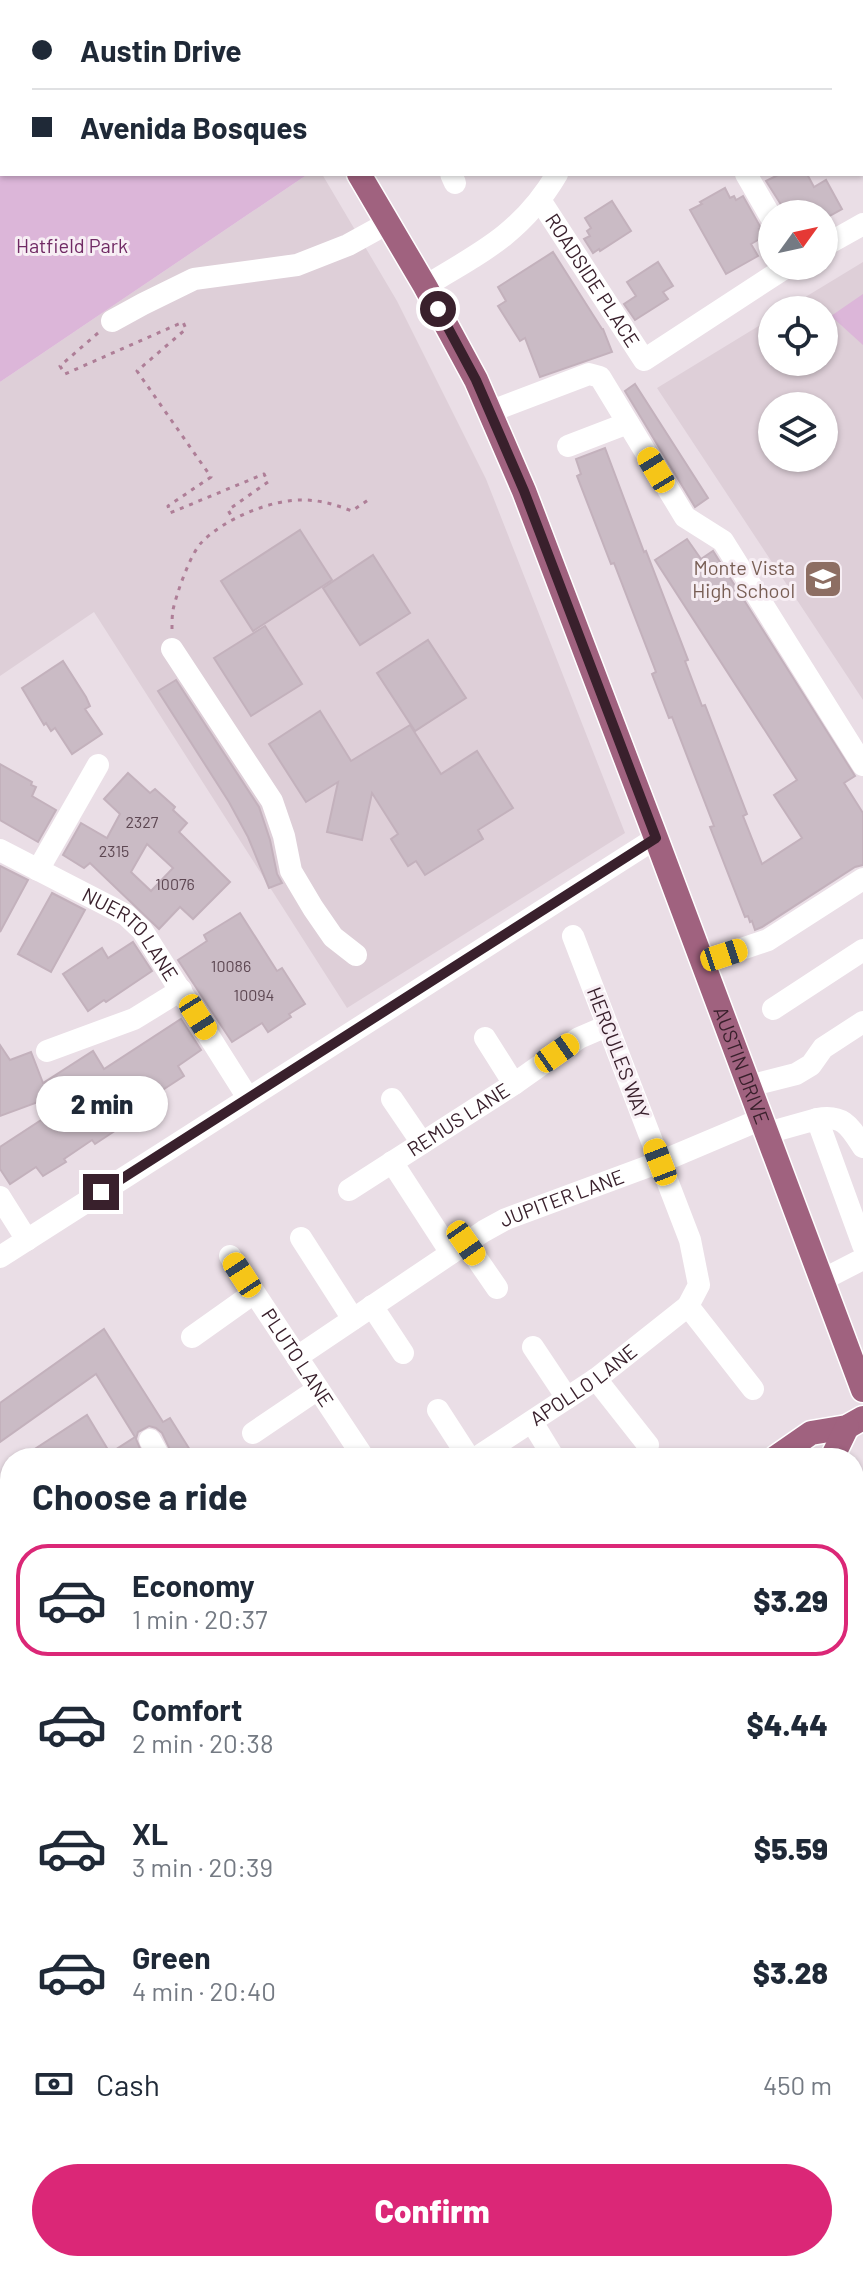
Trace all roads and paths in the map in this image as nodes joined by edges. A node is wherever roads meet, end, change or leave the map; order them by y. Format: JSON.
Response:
{"nodes":[{"id":1,"x":360,"y":176,"type":"edge"},
{"id":2,"x":556,"y":176,"type":"edge"},
{"id":3,"x":747,"y":176,"type":"edge"},
{"id":4,"x":540,"y":200,"type":"junction"},
{"id":5,"x":761,"y":200,"type":"edge"},
{"id":6,"x":388,"y":223,"type":"junction"},
{"id":7,"x":863,"y":224,"type":"edge"},
{"id":8,"x":838,"y":238,"type":"edge"},
{"id":9,"x":767,"y":280,"type":"edge"},
{"id":10,"x":425,"y":286,"type":"junction"},
{"id":11,"x":112,"y":321,"type":"joint"},
{"id":12,"x":489,"y":412,"type":"junction"},
{"id":13,"x":628,"y":423,"type":"junction"},
{"id":14,"x":568,"y":446,"type":"dead end"},
{"id":15,"x":368,"y":500,"type":"dead end"},
{"id":16,"x":233,"y":519,"type":"junction"},
{"id":17,"x":172,"y":649,"type":"joint"},
{"id":18,"x":98,"y":765,"type":"dead end"},
{"id":19,"x":863,"y":765,"type":"edge"},
{"id":20,"x":656,"y":838,"type":"junction"},
{"id":21,"x":0,"y":850,"type":"edge"},
{"id":22,"x":38,"y":870,"type":"junction"},
{"id":23,"x":863,"y":879,"type":"edge"},
{"id":24,"x":573,"y":936,"type":"dead end"},
{"id":25,"x":863,"y":950,"type":"edge"},
{"id":26,"x":356,"y":955,"type":"dead end"},
{"id":27,"x":703,"y":962,"type":"junction"},
{"id":28,"x":181,"y":990,"type":"junction"},
{"id":29,"x":773,"y":1009,"type":"dead end"},
{"id":30,"x":863,"y":1022,"type":"edge"},
{"id":31,"x":607,"y":1026,"type":"junction"},
{"id":32,"x":485,"y":1038,"type":"dead end"},
{"id":33,"x":47,"y":1051,"type":"dead end"},
{"id":34,"x":514,"y":1084,"type":"junction"},
{"id":35,"x":749,"y":1086,"type":"junction"},
{"id":36,"x":248,"y":1098,"type":"junction"},
{"id":37,"x":392,"y":1099,"type":"dead end"},
{"id":38,"x":817,"y":1119,"type":"junction"},
{"id":39,"x":764,"y":1126,"type":"junction"},
{"id":40,"x":422,"y":1143,"type":"junction"},
{"id":41,"x":863,"y":1147,"type":"edge"},
{"id":42,"x":392,"y":1162,"type":"junction"},
{"id":43,"x":660,"y":1162,"type":"junction"},
{"id":44,"x":349,"y":1190,"type":"dead end"},
{"id":45,"x":0,"y":1197,"type":"edge"},
{"id":46,"x":301,"y":1238,"type":"dead end"},
{"id":47,"x":27,"y":1240,"type":"junction"},
{"id":48,"x":863,"y":1245,"type":"edge"},
{"id":49,"x":459,"y":1248,"type":"junction"},
{"id":50,"x":230,"y":1256,"type":"dead end"},
{"id":51,"x":0,"y":1257,"type":"edge"},
{"id":52,"x":863,"y":1259,"type":"edge"},
{"id":53,"x":822,"y":1280,"type":"junction"},
{"id":54,"x":497,"y":1288,"type":"dead end"},
{"id":55,"x":254,"y":1293,"type":"junction"},
{"id":56,"x":372,"y":1306,"type":"junction"},
{"id":57,"x":688,"y":1306,"type":"junction"},
{"id":58,"x":353,"y":1319,"type":"junction"},
{"id":59,"x":192,"y":1337,"type":"dead end"},
{"id":60,"x":533,"y":1347,"type":"dead end"},
{"id":61,"x":403,"y":1353,"type":"dead end"},
{"id":62,"x":297,"y":1357,"type":"junction"},
{"id":63,"x":596,"y":1379,"type":"junction"},
{"id":64,"x":318,"y":1389,"type":"junction"},
{"id":65,"x":753,"y":1389,"type":"dead end"},
{"id":66,"x":863,"y":1390,"type":"edge"},
{"id":67,"x":567,"y":1398,"type":"junction"},
{"id":68,"x":438,"y":1410,"type":"dead end"},
{"id":69,"x":532,"y":1422,"type":"junction"},
{"id":70,"x":855,"y":1423,"type":"edge"},
{"id":71,"x":253,"y":1433,"type":"dead end"},
{"id":72,"x":648,"y":1445,"type":"dead end"},
{"id":73,"x":357,"y":1448,"type":"edge"},
{"id":74,"x":463,"y":1448,"type":"edge"},
{"id":75,"x":492,"y":1448,"type":"edge"},
{"id":76,"x":548,"y":1448,"type":"edge"},
{"id":77,"x":789,"y":1448,"type":"edge"},
{"id":78,"x":839,"y":1448,"type":"edge"}],
"edges":[{"from":1,"to":6,"type":"main road","name":"AUSTIN DRIVE"},
{"from":2,"to":4,"type":"street"},
{"from":3,"to":5,"type":"street"},
{"from":4,"to":9,"type":"street","name":"ROADSIDE PLACE"},
{"from":4,"to":10,"type":"street"},
{"from":6,"to":10,"type":"main road","name":"AUSTIN DRIVE"},
{"from":6,"to":11,"type":"street"},
{"from":7,"to":8,"type":"street"},
{"from":10,"to":12,"type":"main road","name":"AUSTIN DRIVE"},
{"from":11,"to":16,"type":"path"},
{"from":12,"to":13,"type":"street"},
{"from":12,"to":20,"type":"main road","name":"AUSTIN DRIVE"},
{"from":13,"to":14,"type":"street"},
{"from":13,"to":19,"type":"street"},
{"from":15,"to":16,"type":"path"},
{"from":16,"to":17,"type":"path"},
{"from":17,"to":26,"type":"street"},
{"from":18,"to":22,"type":"street"},
{"from":20,"to":27,"type":"main road","name":"AUSTIN DRIVE"},
{"from":20,"to":36,"type":"street"},
{"from":21,"to":22,"type":"street","name":"NUERTO LANE"},
{"from":22,"to":28,"type":"street","name":"NUERTO LANE"},
{"from":23,"to":27,"type":"street"},
{"from":24,"to":31,"type":"street","name":"HERCULES WAY"},
{"from":25,"to":29,"type":"street"},
{"from":27,"to":35,"type":"main road","name":"AUSTIN DRIVE"},
{"from":28,"to":33,"type":"street"},
{"from":28,"to":36,"type":"street","name":"NUERTO LANE"},
{"from":30,"to":35,"type":"street"},
{"from":31,"to":34,"type":"street","name":"REMUS LANE"},
{"from":31,"to":43,"type":"street","name":"HERCULES WAY"},
{"from":32,"to":34,"type":"street"},
{"from":34,"to":40,"type":"street","name":"REMUS LANE"},
{"from":35,"to":39,"type":"main road","name":"AUSTIN DRIVE"},
{"from":36,"to":47,"type":"street"},
{"from":37,"to":40,"type":"street"},
{"from":38,"to":39,"type":"street","name":"JUPITER LANE"},
{"from":38,"to":41,"type":"street"},
{"from":38,"to":48,"type":"street"},
{"from":39,"to":43,"type":"street","name":"JUPITER LANE"},
{"from":39,"to":53,"type":"main road","name":"AUSTIN DRIVE"},
{"from":40,"to":42,"type":"street","name":"REMUS LANE"},
{"from":42,"to":44,"type":"street","name":"REMUS LANE"},
{"from":42,"to":49,"type":"street"},
{"from":43,"to":49,"type":"street","name":"JUPITER LANE"},
{"from":43,"to":57,"type":"street","name":"HERCULES WAY"},
{"from":45,"to":47,"type":"street"},
{"from":46,"to":58,"type":"street"},
{"from":47,"to":51,"type":"street"},
{"from":49,"to":54,"type":"street"},
{"from":49,"to":56,"type":"street","name":"JUPITER LANE"},
{"from":50,"to":55,"type":"street","name":"PLUTO LANE"},
{"from":52,"to":53,"type":"street"},
{"from":53,"to":66,"type":"main road","name":"AUSTIN DRIVE"},
{"from":55,"to":59,"type":"street"},
{"from":55,"to":62,"type":"street","name":"PLUTO LANE"},
{"from":56,"to":58,"type":"street","name":"JUPITER LANE"},
{"from":56,"to":61,"type":"street"},
{"from":57,"to":63,"type":"street","name":"APOLLO LANE"},
{"from":57,"to":65,"type":"street"},
{"from":58,"to":62,"type":"street","name":"JUPITER LANE"},
{"from":60,"to":67,"type":"street"},
{"from":62,"to":64,"type":"street","name":"PLUTO LANE"},
{"from":63,"to":67,"type":"street","name":"APOLLO LANE"},
{"from":63,"to":72,"type":"street"},
{"from":64,"to":71,"type":"street"},
{"from":64,"to":73,"type":"street","name":"PLUTO LANE"},
{"from":67,"to":69,"type":"street","name":"APOLLO LANE"},
{"from":68,"to":74,"type":"street"},
{"from":69,"to":75,"type":"street","name":"APOLLO LANE"},
{"from":69,"to":76,"type":"street"},
{"from":70,"to":77,"type":"main road"},
{"from":70,"to":78,"type":"main road"}]}
